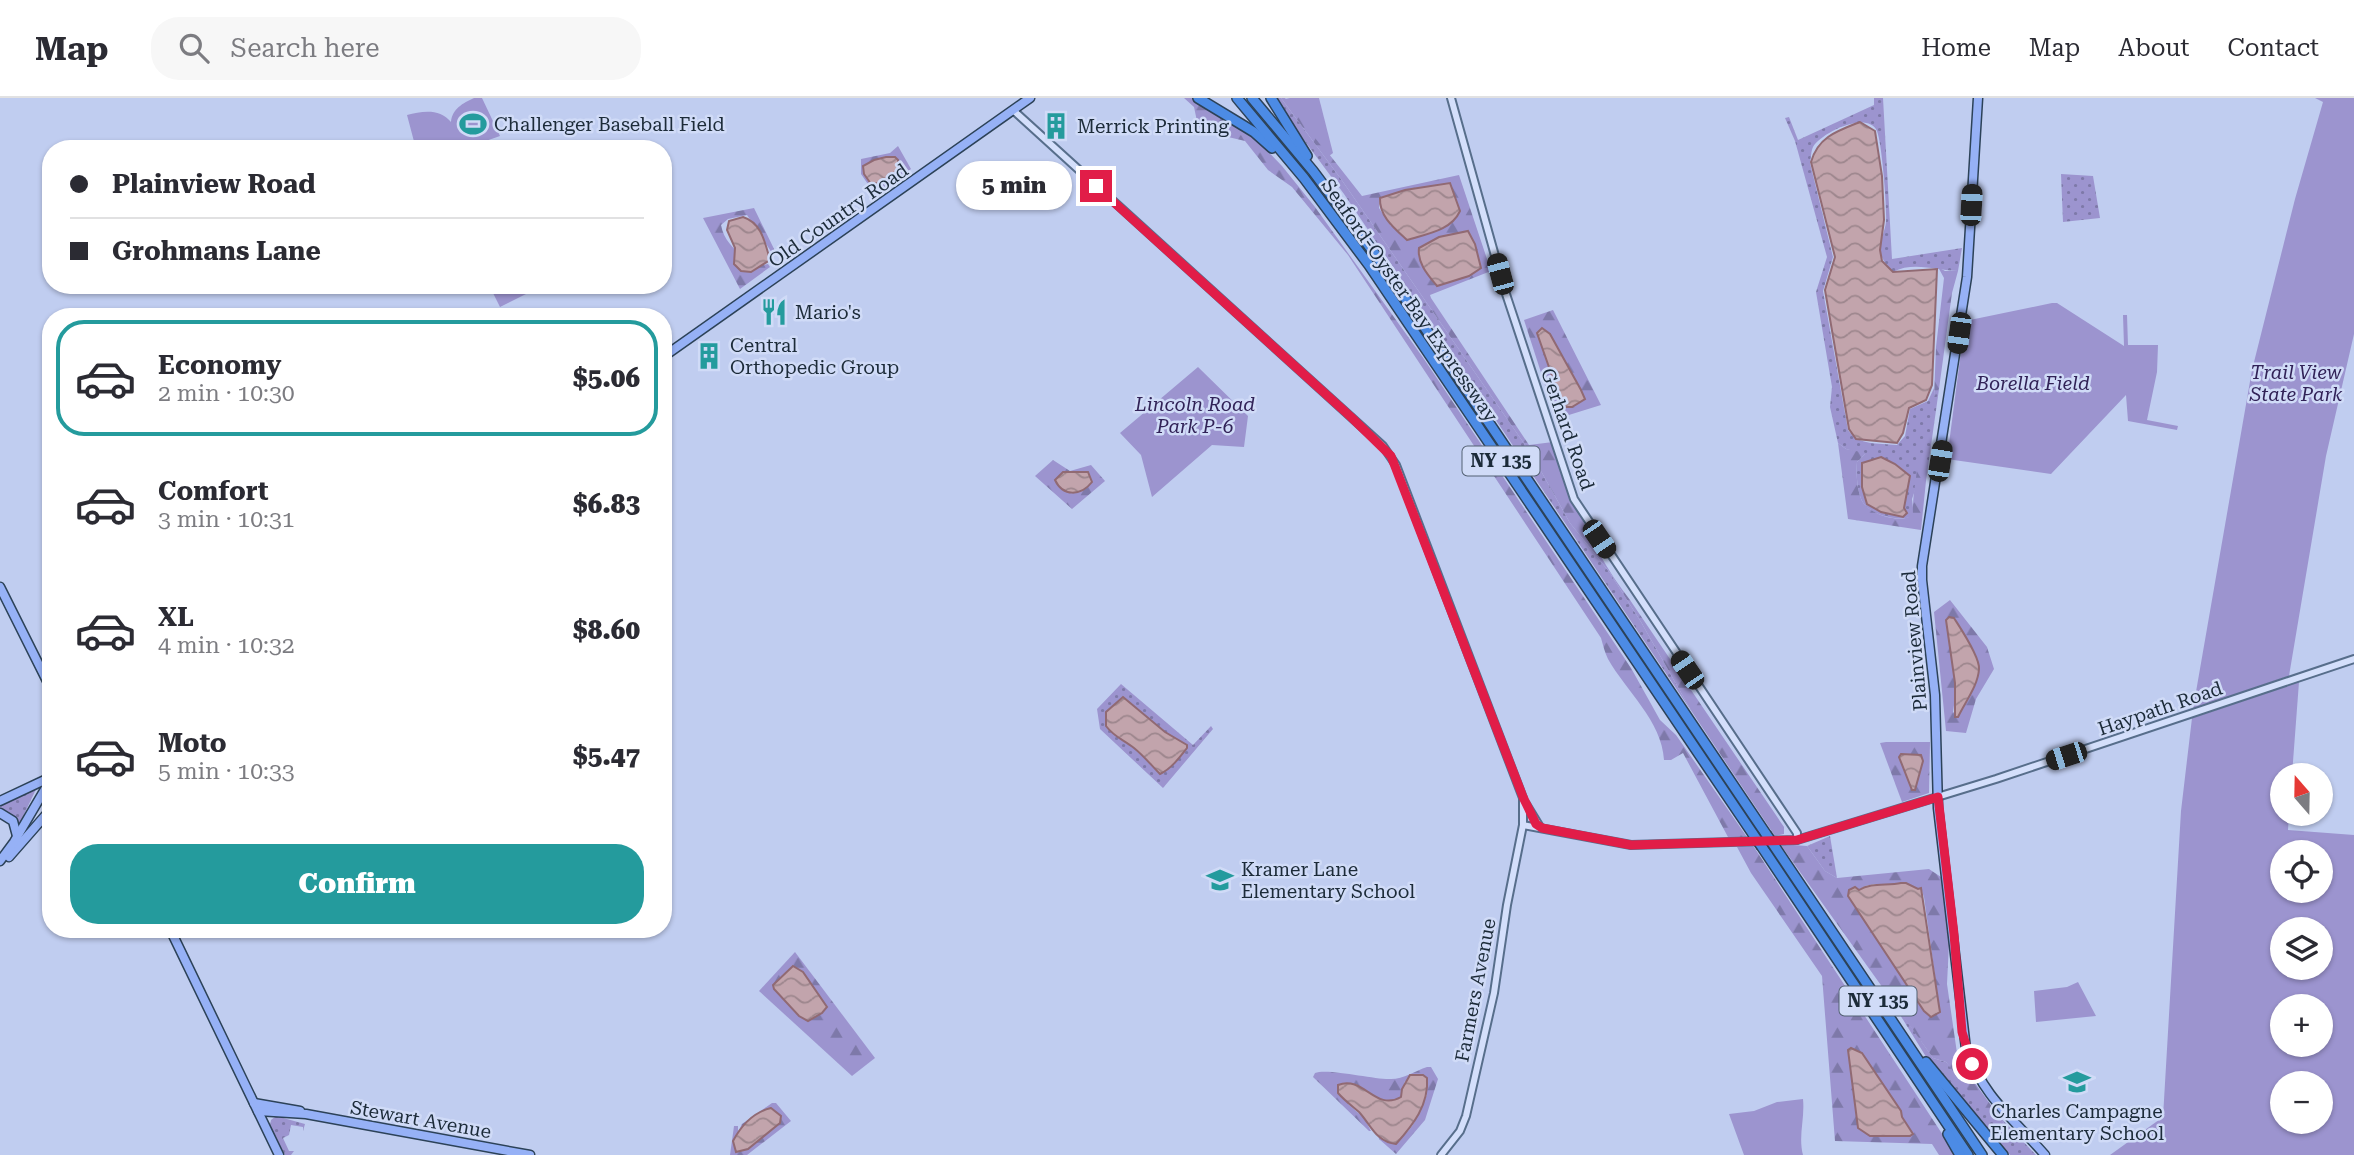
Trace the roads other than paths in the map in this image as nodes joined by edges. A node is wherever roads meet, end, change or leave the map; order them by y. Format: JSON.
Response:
{"nodes":[{"id":1,"x":1030,"y":98,"type":"edge"},
{"id":2,"x":1198,"y":98,"type":"edge"},
{"id":3,"x":1237,"y":98,"type":"edge"},
{"id":4,"x":1252,"y":98,"type":"edge"},
{"id":5,"x":1271,"y":98,"type":"edge"},
{"id":6,"x":1451,"y":98,"type":"edge"},
{"id":7,"x":1978,"y":98,"type":"edge"},
{"id":8,"x":1013,"y":110,"type":"junction"},
{"id":9,"x":1334,"y":199,"type":"junction"},
{"id":10,"x":1325,"y":206,"type":"junction"},
{"id":11,"x":672,"y":351,"type":"edge"},
{"id":12,"x":0,"y":587,"type":"edge"},
{"id":13,"x":2354,"y":659,"type":"edge"},
{"id":14,"x":42,"y":671,"type":"edge"},
{"id":15,"x":42,"y":782,"type":"edge"},
{"id":16,"x":42,"y":792,"type":"edge"},
{"id":17,"x":1523,"y":797,"type":"junction"},
{"id":18,"x":1938,"y":797,"type":"junction"},
{"id":19,"x":0,"y":801,"type":"edge"},
{"id":20,"x":0,"y":813,"type":"edge"},
{"id":21,"x":42,"y":819,"type":"edge"},
{"id":22,"x":1523,"y":824,"type":"junction"},
{"id":23,"x":1542,"y":828,"type":"junction"},
{"id":24,"x":16,"y":838,"type":"junction"},
{"id":25,"x":1797,"y":840,"type":"junction"},
{"id":26,"x":0,"y":863,"type":"edge"},
{"id":27,"x":174,"y":938,"type":"edge"},
{"id":28,"x":1896,"y":1027,"type":"junction"},
{"id":29,"x":1928,"y":1095,"type":"junction"},
{"id":30,"x":256,"y":1107,"type":"junction"},
{"id":31,"x":279,"y":1155,"type":"edge"},
{"id":32,"x":530,"y":1155,"type":"edge"},
{"id":33,"x":1441,"y":1155,"type":"edge"},
{"id":34,"x":1960,"y":1155,"type":"edge"},
{"id":35,"x":1968,"y":1155,"type":"edge"},
{"id":36,"x":1982,"y":1155,"type":"edge"},
{"id":37,"x":2003,"y":1155,"type":"edge"},
{"id":38,"x":2045,"y":1155,"type":"edge"}],
"edges":[{"from":1,"to":8,"type":"main road","name":"Old Country Road"},
{"from":2,"to":10,"type":"highway"},
{"from":3,"to":10,"type":"highway","name":"Seaford-Oyster Bay Expressway","number":"NY 135"},
{"from":4,"to":9,"type":"highway","name":"Seaford-Oyster Bay Expressway","number":"NY 135"},
{"from":5,"to":9,"type":"highway"},
{"from":6,"to":25,"type":"street","name":"Gerhard Road"},
{"from":7,"to":18,"type":"main road","name":"Plainview Road"},
{"from":8,"to":11,"type":"main road","name":"Old Country Road"},
{"from":8,"to":17,"type":"street"},
{"from":9,"to":28,"type":"highway","name":"Seaford-Oyster Bay Expressway","number":"NY 135","bridge":true},
{"from":10,"to":29,"type":"highway","name":"Seaford-Oyster Bay Expressway","number":"NY 135","bridge":true},
{"from":12,"to":14,"type":"main road"},
{"from":13,"to":18,"type":"street","name":"Haypath Road"},
{"from":15,"to":19,"type":"main road"},
{"from":16,"to":24,"type":"main road"},
{"from":17,"to":22,"type":"street","name":"Farmers Avenue"},
{"from":17,"to":23,"type":"street"},
{"from":18,"to":25,"type":"street","name":"Haypath Road"},
{"from":18,"to":38,"type":"main road","name":"Plainview Road"},
{"from":20,"to":24,"type":"main road"},
{"from":21,"to":26,"type":"main road"},
{"from":22,"to":23,"type":"street","name":"Haypath Road"},
{"from":22,"to":33,"type":"street","name":"Farmers Avenue"},
{"from":23,"to":25,"type":"street","name":"Haypath Road"},
{"from":24,"to":26,"type":"main road"},
{"from":27,"to":30,"type":"main road"},
{"from":28,"to":36,"type":"highway","name":"Seaford-Oyster Bay Expressway","number":"NY 135"},
{"from":28,"to":37,"type":"highway"},
{"from":29,"to":34,"type":"highway"},
{"from":29,"to":35,"type":"highway","name":"Seaford-Oyster Bay Expressway","number":"NY 135"},
{"from":30,"to":31,"type":"main road"},
{"from":30,"to":32,"type":"main road","name":"Stewart Avenue"}]}
